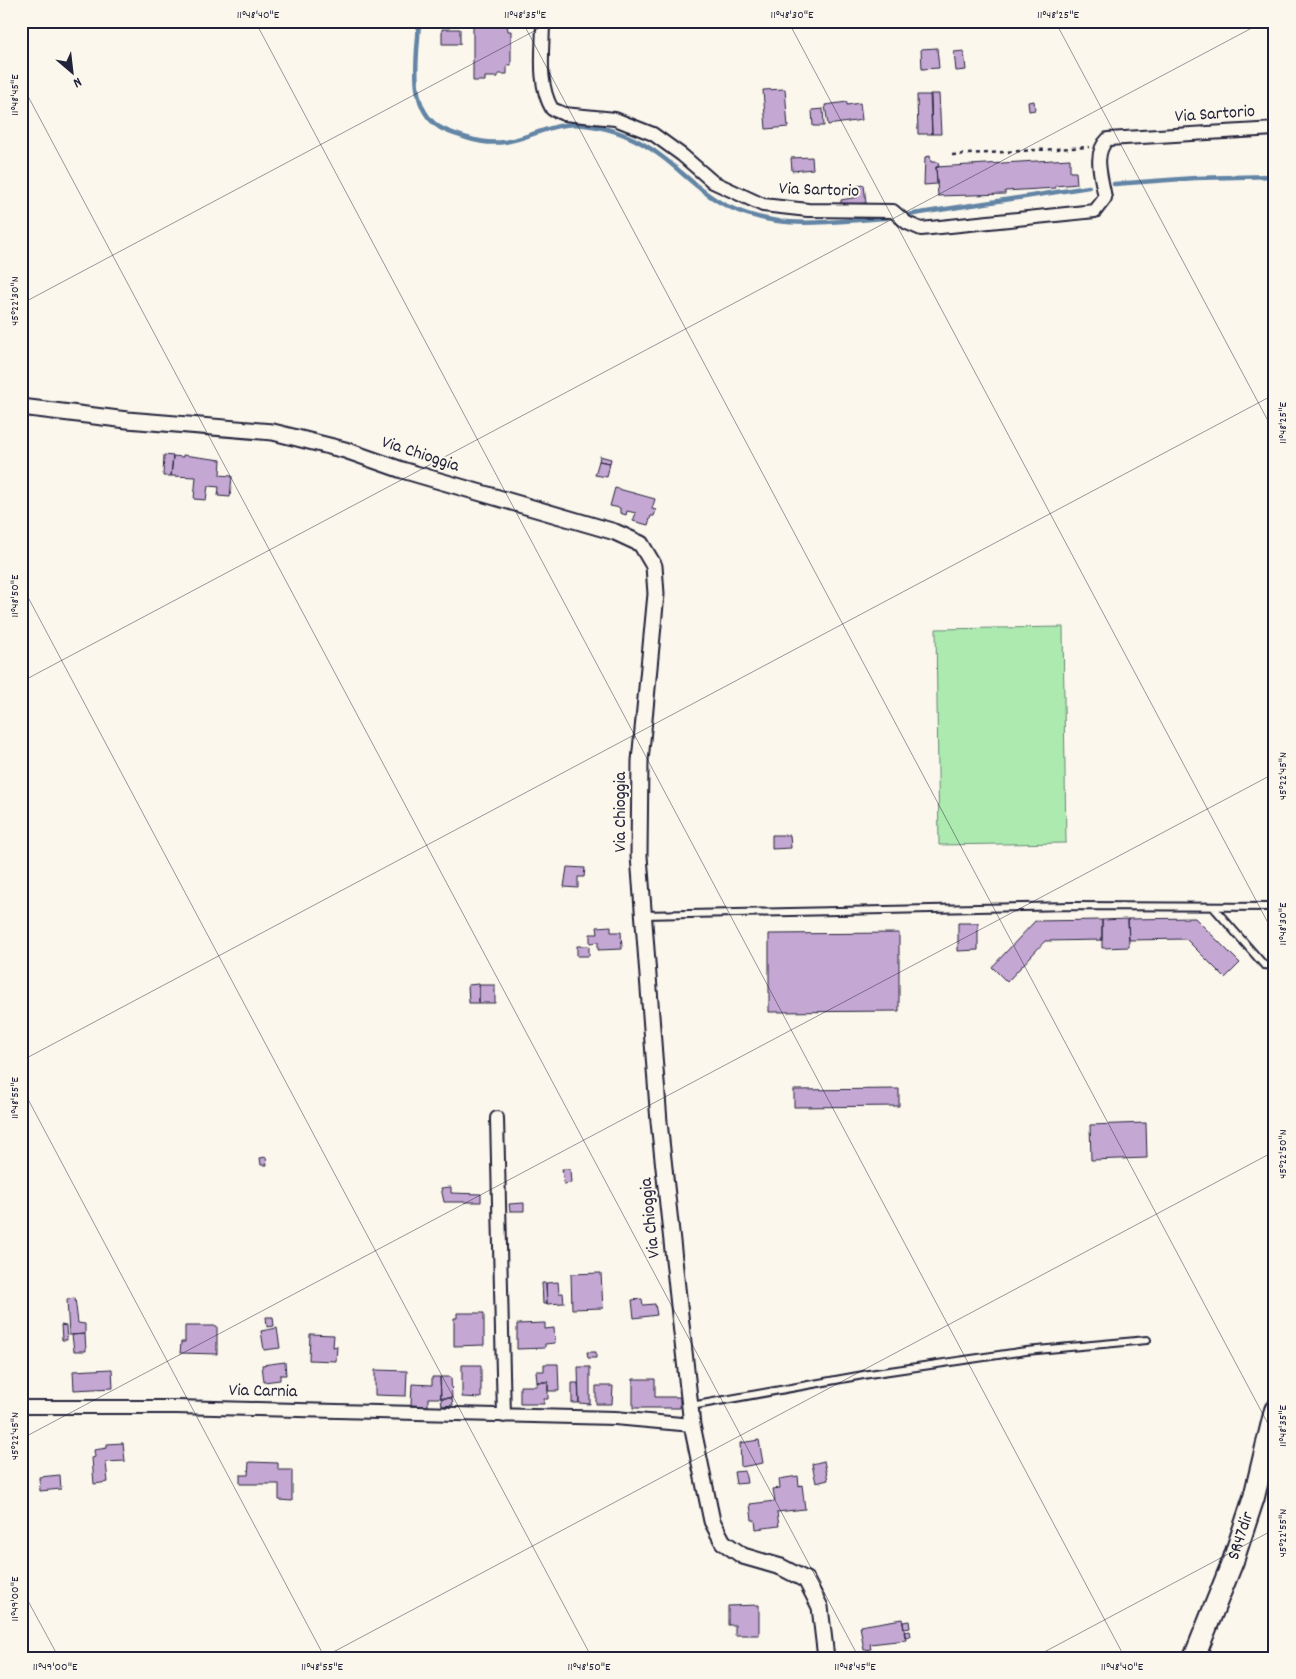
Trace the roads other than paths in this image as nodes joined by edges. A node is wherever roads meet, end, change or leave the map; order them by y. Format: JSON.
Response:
{"nodes":[{"id":1,"x":543,"y":21,"type":"edge"},
{"id":2,"x":1275,"y":129,"type":"edge"},
{"id":3,"x":21,"y":407,"type":"edge"},
{"id":4,"x":1275,"y":906,"type":"edge"},
{"id":5,"x":1214,"y":908,"type":"junction"},
{"id":6,"x":644,"y":915,"type":"junction"},
{"id":7,"x":1275,"y":966,"type":"edge"},
{"id":8,"x":497,"y":1118,"type":"dead end"},
{"id":9,"x":1147,"y":1340,"type":"dead end"},
{"id":10,"x":691,"y":1406,"type":"junction"},
{"id":11,"x":21,"y":1407,"type":"edge"},
{"id":12,"x":1275,"y":1410,"type":"edge"},
{"id":13,"x":504,"y":1416,"type":"junction"},
{"id":14,"x":692,"y":1425,"type":"junction"},
{"id":15,"x":826,"y":1658,"type":"edge"},
{"id":16,"x":1194,"y":1658,"type":"edge"}],
"edges":[{"from":1,"to":2,"type":"street","name":"Via Sartorio"},
{"from":3,"to":6,"type":"street","name":"Via Chioggia"},
{"from":4,"to":5,"type":"lane"},
{"from":5,"to":6,"type":"lane"},
{"from":5,"to":7,"type":"lane"},
{"from":6,"to":10,"type":"street","name":"Via Chioggia"},
{"from":8,"to":13,"type":"street"},
{"from":9,"to":10,"type":"lane"},
{"from":10,"to":14,"type":"street","name":"Via Chioggia"},
{"from":11,"to":13,"type":"street","name":"Via Carnia"},
{"from":12,"to":16,"type":"highway","name":"SR47dir","number":"SR47dir"},
{"from":13,"to":14,"type":"street","name":"Via Carnia"},
{"from":14,"to":15,"type":"street","name":"Via Chioggia"}]}
